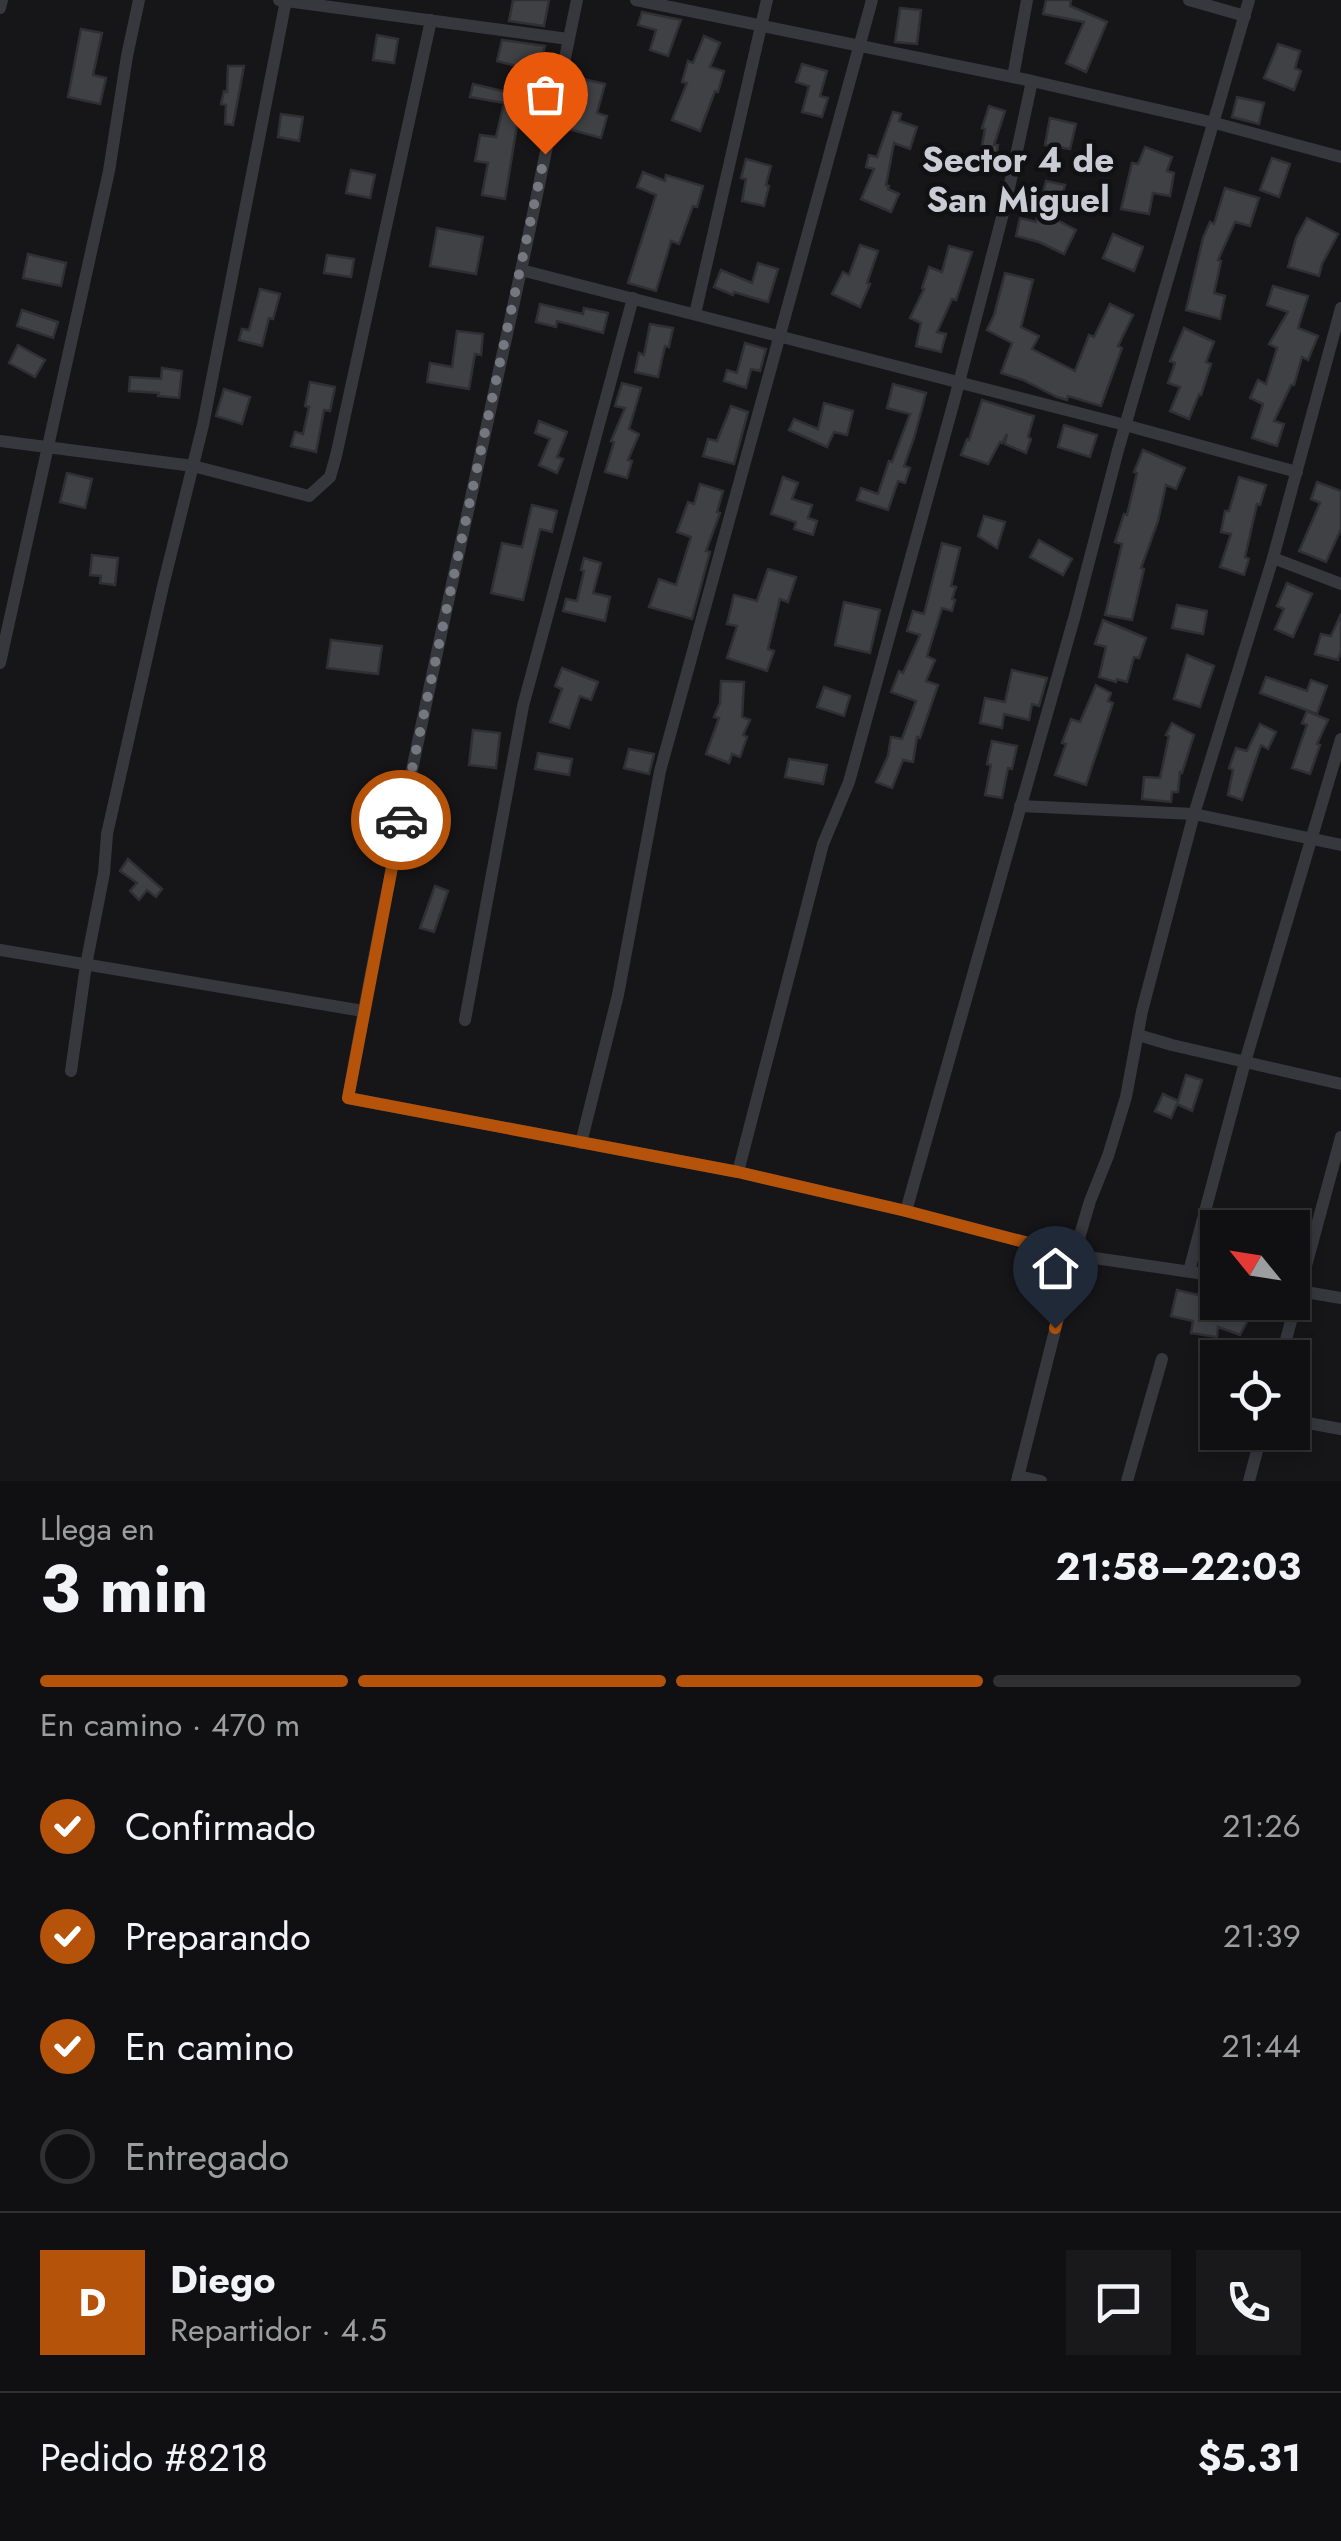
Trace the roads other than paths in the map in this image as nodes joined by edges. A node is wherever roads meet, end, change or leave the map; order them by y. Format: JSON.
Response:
{"nodes":[{"id":1,"x":2,"y":0,"type":"edge"},
{"id":2,"x":139,"y":0,"type":"edge"},
{"id":3,"x":283,"y":0,"type":"edge"},
{"id":4,"x":576,"y":0,"type":"edge"},
{"id":5,"x":636,"y":0,"type":"edge"},
{"id":6,"x":766,"y":0,"type":"edge"},
{"id":7,"x":872,"y":0,"type":"edge"},
{"id":8,"x":1026,"y":0,"type":"edge"},
{"id":9,"x":1189,"y":0,"type":"edge"},
{"id":10,"x":1249,"y":0,"type":"edge"},
{"id":11,"x":0,"y":8,"type":"edge"},
{"id":12,"x":1245,"y":16,"type":"junction"},
{"id":13,"x":430,"y":20,"type":"junction"},
{"id":14,"x":762,"y":26,"type":"junction"},
{"id":15,"x":568,"y":39,"type":"junction"},
{"id":16,"x":860,"y":46,"type":"junction"},
{"id":17,"x":1012,"y":78,"type":"junction"},
{"id":18,"x":1032,"y":81,"type":"junction"},
{"id":19,"x":1214,"y":123,"type":"junction"},
{"id":20,"x":1341,"y":157,"type":"edge"},
{"id":21,"x":521,"y":270,"type":"junction"},
{"id":22,"x":634,"y":298,"type":"junction"},
{"id":23,"x":1341,"y":308,"type":"edge"},
{"id":24,"x":695,"y":314,"type":"junction"},
{"id":25,"x":779,"y":336,"type":"junction"},
{"id":26,"x":959,"y":382,"type":"junction"},
{"id":27,"x":1125,"y":425,"type":"junction"},
{"id":28,"x":0,"y":440,"type":"edge"},
{"id":29,"x":48,"y":446,"type":"junction"},
{"id":30,"x":193,"y":466,"type":"junction"},
{"id":31,"x":1297,"y":472,"type":"junction"},
{"id":32,"x":1273,"y":558,"type":"junction"},
{"id":33,"x":1341,"y":584,"type":"edge"},
{"id":34,"x":0,"y":663,"type":"edge"},
{"id":35,"x":1341,"y":740,"type":"edge"},
{"id":36,"x":1020,"y":806,"type":"junction"},
{"id":37,"x":1194,"y":814,"type":"junction"},
{"id":38,"x":1312,"y":840,"type":"junction"},
{"id":39,"x":1341,"y":845,"type":"edge"},
{"id":40,"x":0,"y":950,"type":"edge"},
{"id":41,"x":86,"y":964,"type":"junction"},
{"id":42,"x":363,"y":1012,"type":"junction"},
{"id":43,"x":465,"y":1020,"type":"dead end"},
{"id":44,"x":1138,"y":1036,"type":"junction"},
{"id":45,"x":1245,"y":1062,"type":"junction"},
{"id":46,"x":71,"y":1071,"type":"dead end"},
{"id":47,"x":1341,"y":1084,"type":"edge"},
{"id":48,"x":1341,"y":1137,"type":"edge"},
{"id":49,"x":582,"y":1142,"type":"junction"},
{"id":50,"x":738,"y":1172,"type":"junction"},
{"id":51,"x":906,"y":1211,"type":"junction"},
{"id":52,"x":1310,"y":1241,"type":"edge"},
{"id":53,"x":1074,"y":1255,"type":"junction"},
{"id":54,"x":1189,"y":1271,"type":"junction"},
{"id":55,"x":1200,"y":1273,"type":"edge"},
{"id":56,"x":1310,"y":1293,"type":"edge"},
{"id":57,"x":1341,"y":1298,"type":"edge"},
{"id":58,"x":1162,"y":1360,"type":"dead end"},
{"id":59,"x":1310,"y":1423,"type":"edge"},
{"id":60,"x":1341,"y":1429,"type":"edge"},
{"id":61,"x":1257,"y":1450,"type":"edge"},
{"id":62,"x":1017,"y":1479,"type":"edge"},
{"id":63,"x":1041,"y":1481,"type":"edge"},
{"id":64,"x":1127,"y":1481,"type":"edge"},
{"id":65,"x":1249,"y":1481,"type":"edge"}],
"edges":[{"from":1,"to":11,"type":"street"},
{"from":2,"to":29,"type":"street"},
{"from":3,"to":13,"type":"street"},
{"from":3,"to":30,"type":"street"},
{"from":4,"to":15,"type":"street"},
{"from":5,"to":14,"type":"street"},
{"from":6,"to":14,"type":"street"},
{"from":7,"to":16,"type":"street"},
{"from":8,"to":17,"type":"street"},
{"from":9,"to":12,"type":"street"},
{"from":10,"to":12,"type":"street"},
{"from":12,"to":19,"type":"street"},
{"from":13,"to":15,"type":"street"},
{"from":13,"to":30,"type":"street"},
{"from":14,"to":16,"type":"street"},
{"from":14,"to":24,"type":"street"},
{"from":15,"to":21,"type":"street"},
{"from":16,"to":17,"type":"street"},
{"from":16,"to":25,"type":"street"},
{"from":17,"to":18,"type":"street"},
{"from":18,"to":19,"type":"street"},
{"from":18,"to":26,"type":"street"},
{"from":19,"to":20,"type":"street"},
{"from":19,"to":27,"type":"street"},
{"from":21,"to":22,"type":"street"},
{"from":21,"to":42,"type":"street"},
{"from":22,"to":24,"type":"street"},
{"from":22,"to":43,"type":"street"},
{"from":23,"to":31,"type":"street"},
{"from":24,"to":25,"type":"street"},
{"from":25,"to":26,"type":"street"},
{"from":25,"to":49,"type":"street"},
{"from":26,"to":27,"type":"street"},
{"from":26,"to":50,"type":"street"},
{"from":27,"to":31,"type":"street"},
{"from":27,"to":36,"type":"street"},
{"from":28,"to":29,"type":"street"},
{"from":29,"to":30,"type":"street"},
{"from":29,"to":34,"type":"street"},
{"from":30,"to":41,"type":"street"},
{"from":31,"to":32,"type":"street"},
{"from":32,"to":33,"type":"street"},
{"from":32,"to":37,"type":"street"},
{"from":35,"to":38,"type":"street"},
{"from":36,"to":37,"type":"street"},
{"from":36,"to":51,"type":"street"},
{"from":37,"to":38,"type":"street"},
{"from":37,"to":44,"type":"street"},
{"from":38,"to":39,"type":"street"},
{"from":38,"to":45,"type":"street"},
{"from":40,"to":41,"type":"street"},
{"from":41,"to":42,"type":"street"},
{"from":41,"to":46,"type":"street"},
{"from":42,"to":49,"type":"street"},
{"from":44,"to":45,"type":"street"},
{"from":44,"to":53,"type":"street"},
{"from":45,"to":47,"type":"street"},
{"from":45,"to":54,"type":"street"},
{"from":48,"to":52,"type":"street"},
{"from":49,"to":50,"type":"street"},
{"from":50,"to":51,"type":"street"},
{"from":51,"to":53,"type":"street"},
{"from":53,"to":54,"type":"street"},
{"from":53,"to":62,"type":"street"},
{"from":54,"to":55,"type":"street"},
{"from":56,"to":57,"type":"street"},
{"from":58,"to":64,"type":"street"},
{"from":59,"to":60,"type":"street"},
{"from":61,"to":65,"type":"street"},
{"from":62,"to":63,"type":"street"}]}
